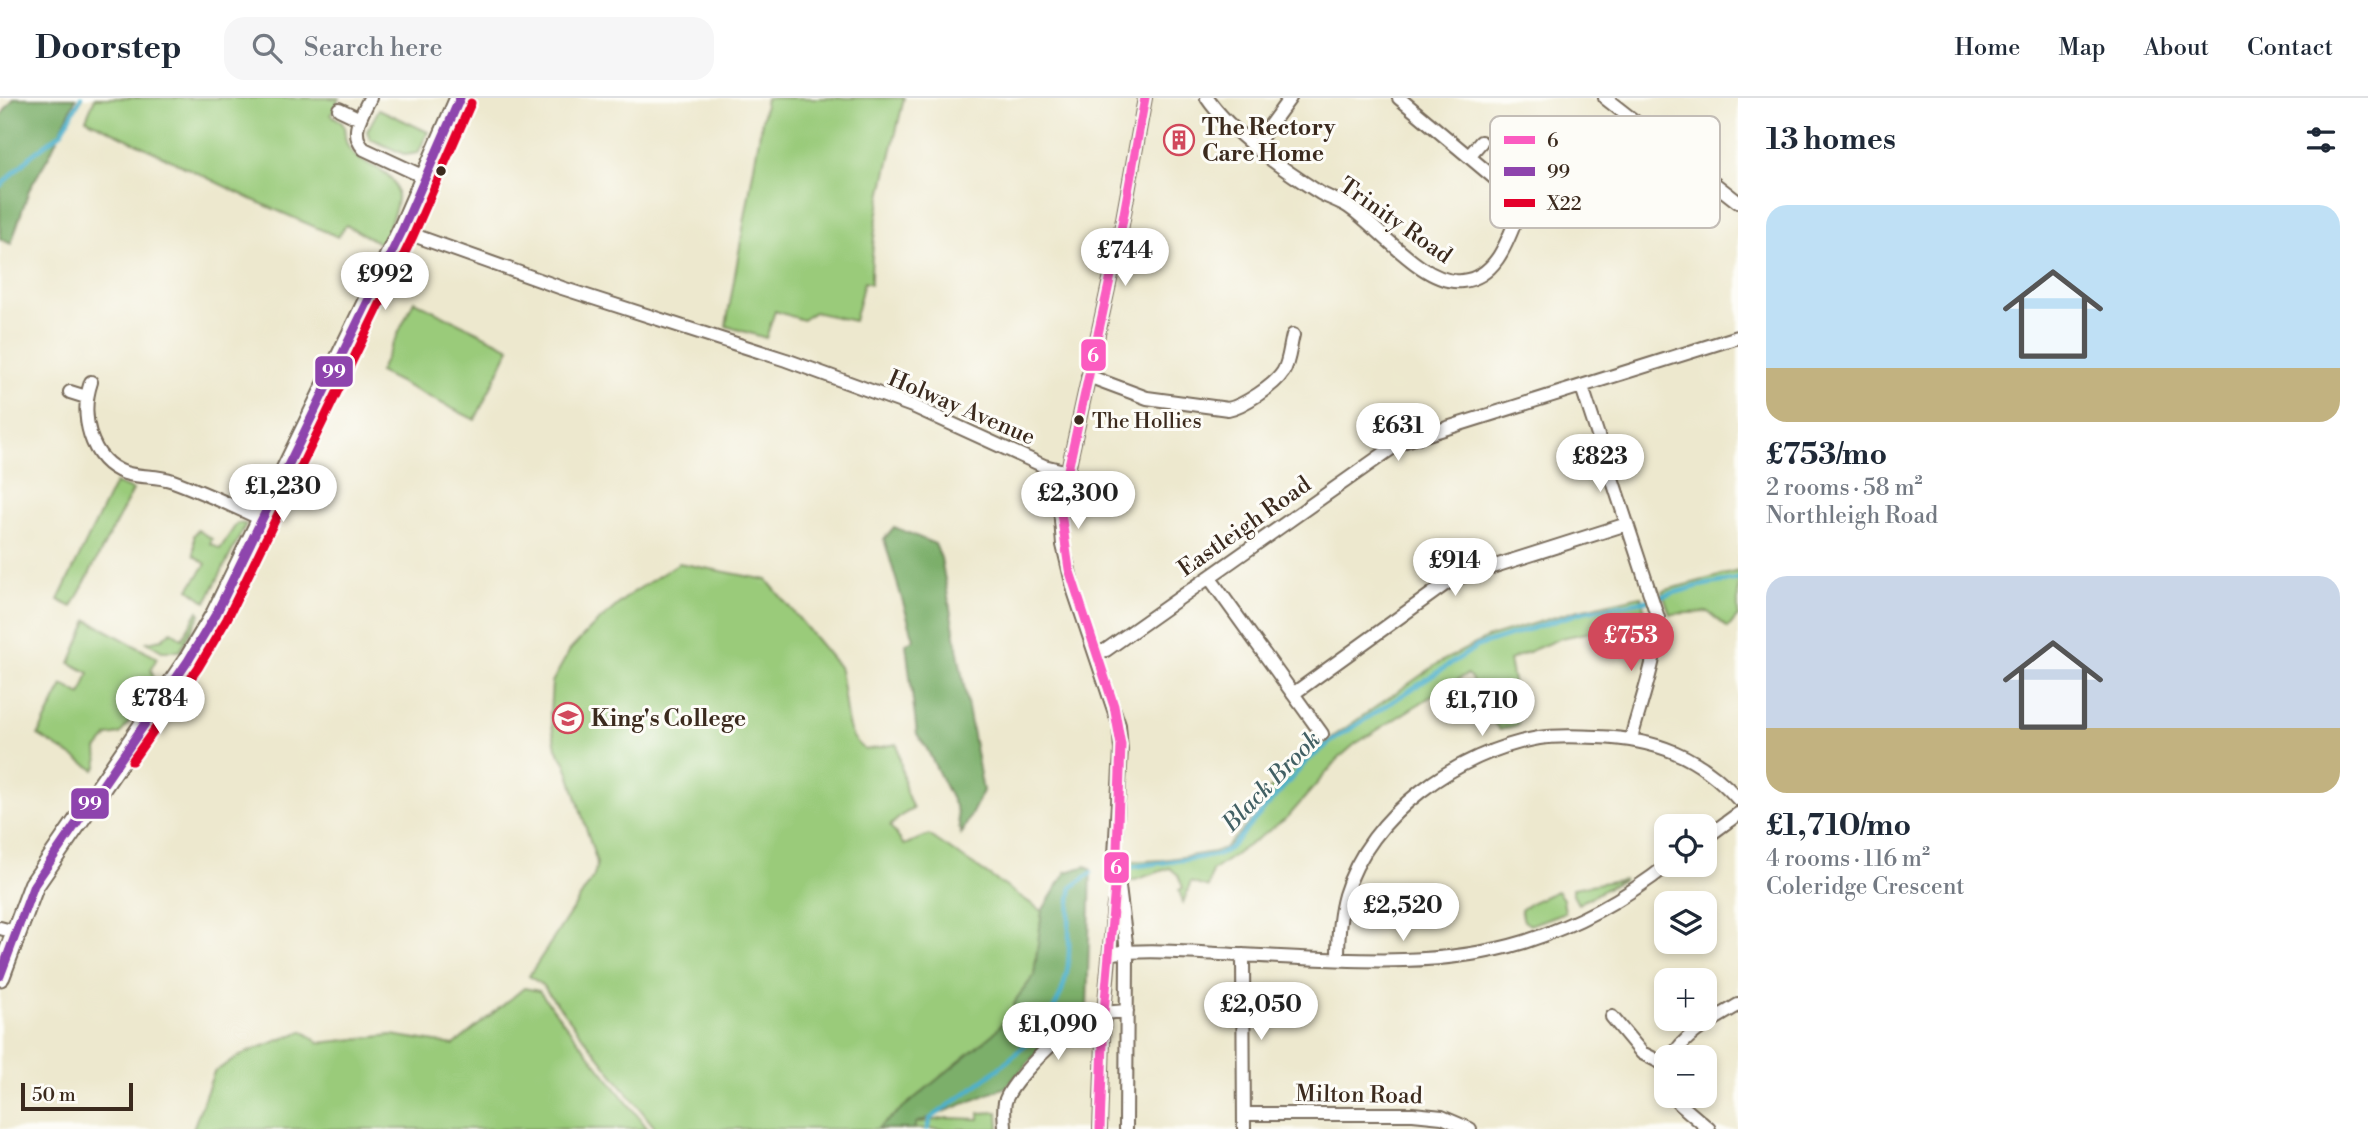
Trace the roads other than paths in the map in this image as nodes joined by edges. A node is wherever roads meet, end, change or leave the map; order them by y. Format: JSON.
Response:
{"nodes":[{"id":1,"x":370,"y":98,"type":"edge"},
{"id":2,"x":460,"y":98,"type":"edge"},
{"id":3,"x":1145,"y":98,"type":"edge"},
{"id":4,"x":1207,"y":98,"type":"edge"},
{"id":5,"x":1290,"y":98,"type":"edge"},
{"id":6,"x":1399,"y":98,"type":"edge"},
{"id":7,"x":1605,"y":98,"type":"edge"},
{"id":8,"x":339,"y":108,"type":"dead end"},
{"id":9,"x":1629,"y":116,"type":"edge"},
{"id":10,"x":360,"y":119,"type":"junction"},
{"id":11,"x":1481,"y":142,"type":"dead end"},
{"id":12,"x":1255,"y":145,"type":"junction"},
{"id":13,"x":1469,"y":156,"type":"junction"},
{"id":14,"x":1490,"y":174,"type":"edge"},
{"id":15,"x":424,"y":177,"type":"junction"},
{"id":16,"x":1720,"y":184,"type":"edge"},
{"id":17,"x":1736,"y":196,"type":"edge"},
{"id":18,"x":1513,"y":228,"type":"edge"},
{"id":19,"x":402,"y":231,"type":"junction"},
{"id":20,"x":1293,"y":335,"type":"dead end"},
{"id":21,"x":1738,"y":337,"type":"edge"},
{"id":22,"x":1088,"y":376,"type":"junction"},
{"id":23,"x":91,"y":382,"type":"dead end"},
{"id":24,"x":1582,"y":387,"type":"junction"},
{"id":25,"x":70,"y":392,"type":"dead end"},
{"id":26,"x":86,"y":397,"type":"junction"},
{"id":27,"x":1068,"y":472,"type":"junction"},
{"id":28,"x":262,"y":519,"type":"junction"},
{"id":29,"x":1627,"y":524,"type":"junction"},
{"id":30,"x":1209,"y":576,"type":"junction"},
{"id":31,"x":1096,"y":653,"type":"junction"},
{"id":32,"x":1293,"y":694,"type":"junction"},
{"id":33,"x":1322,"y":734,"type":"dead end"},
{"id":34,"x":1631,"y":739,"type":"junction"},
{"id":35,"x":1738,"y":799,"type":"edge"},
{"id":36,"x":1738,"y":814,"type":"edge"},
{"id":37,"x":1717,"y":829,"type":"edge"},
{"id":38,"x":1654,"y":875,"type":"edge"},
{"id":39,"x":1116,"y":876,"type":"junction"},
{"id":40,"x":8,"y":930,"type":"edge"},
{"id":41,"x":1127,"y":951,"type":"junction"},
{"id":42,"x":1111,"y":953,"type":"junction"},
{"id":43,"x":1243,"y":955,"type":"junction"},
{"id":44,"x":1338,"y":958,"type":"junction"},
{"id":45,"x":0,"y":976,"type":"edge"},
{"id":46,"x":1738,"y":1004,"type":"edge"},
{"id":47,"x":1127,"y":1011,"type":"junction"},
{"id":48,"x":1104,"y":1012,"type":"junction"},
{"id":49,"x":1612,"y":1017,"type":"dead end"},
{"id":50,"x":1680,"y":1045,"type":"edge"},
{"id":51,"x":1654,"y":1059,"type":"edge"},
{"id":52,"x":1684,"y":1108,"type":"edge"},
{"id":53,"x":1244,"y":1114,"type":"junction"},
{"id":54,"x":1005,"y":1129,"type":"edge"},
{"id":55,"x":1100,"y":1129,"type":"edge"},
{"id":56,"x":1126,"y":1129,"type":"edge"},
{"id":57,"x":1244,"y":1129,"type":"edge"},
{"id":58,"x":1470,"y":1129,"type":"edge"},
{"id":59,"x":1709,"y":1129,"type":"edge"}],
"edges":[{"from":1,"to":10,"type":"street"},
{"from":2,"to":15,"type":"main road"},
{"from":3,"to":22,"type":"street"},
{"from":4,"to":12,"type":"street","name":"Trinity Road"},
{"from":5,"to":12,"type":"street"},
{"from":6,"to":13,"type":"street","name":"Trinity Road"},
{"from":7,"to":9,"type":"street"},
{"from":8,"to":10,"type":"street"},
{"from":10,"to":15,"type":"street"},
{"from":11,"to":13,"type":"street"},
{"from":12,"to":18,"type":"street","name":"Trinity Road"},
{"from":13,"to":14,"type":"street","name":"Trinity Road"},
{"from":15,"to":19,"type":"main road"},
{"from":16,"to":17,"type":"street"},
{"from":19,"to":27,"type":"street","name":"Holway Avenue"},
{"from":19,"to":28,"type":"main road"},
{"from":20,"to":22,"type":"street"},
{"from":21,"to":24,"type":"street","name":"Eastleigh Road"},
{"from":22,"to":27,"type":"street"},
{"from":23,"to":26,"type":"street"},
{"from":24,"to":29,"type":"street"},
{"from":24,"to":30,"type":"street","name":"Eastleigh Road"},
{"from":25,"to":26,"type":"street"},
{"from":26,"to":28,"type":"street"},
{"from":27,"to":31,"type":"street"},
{"from":28,"to":40,"type":"main road"},
{"from":29,"to":32,"type":"street"},
{"from":29,"to":34,"type":"street"},
{"from":30,"to":31,"type":"street","name":"Eastleigh Road"},
{"from":30,"to":32,"type":"street"},
{"from":31,"to":39,"type":"street"},
{"from":32,"to":33,"type":"street"},
{"from":34,"to":35,"type":"street"},
{"from":34,"to":44,"type":"street"},
{"from":36,"to":37,"type":"street"},
{"from":38,"to":44,"type":"street"},
{"from":39,"to":41,"type":"street"},
{"from":39,"to":42,"type":"street"},
{"from":40,"to":45,"type":"main road"},
{"from":41,"to":42,"type":"street"},
{"from":41,"to":43,"type":"street"},
{"from":41,"to":47,"type":"street"},
{"from":42,"to":48,"type":"street"},
{"from":43,"to":44,"type":"street"},
{"from":43,"to":53,"type":"street"},
{"from":46,"to":50,"type":"street"},
{"from":47,"to":48,"type":"street"},
{"from":47,"to":56,"type":"street"},
{"from":48,"to":54,"type":"street"},
{"from":48,"to":55,"type":"street"},
{"from":49,"to":51,"type":"street"},
{"from":52,"to":59,"type":"street"},
{"from":53,"to":57,"type":"street"},
{"from":53,"to":58,"type":"street","name":"Milton Road"}]}
